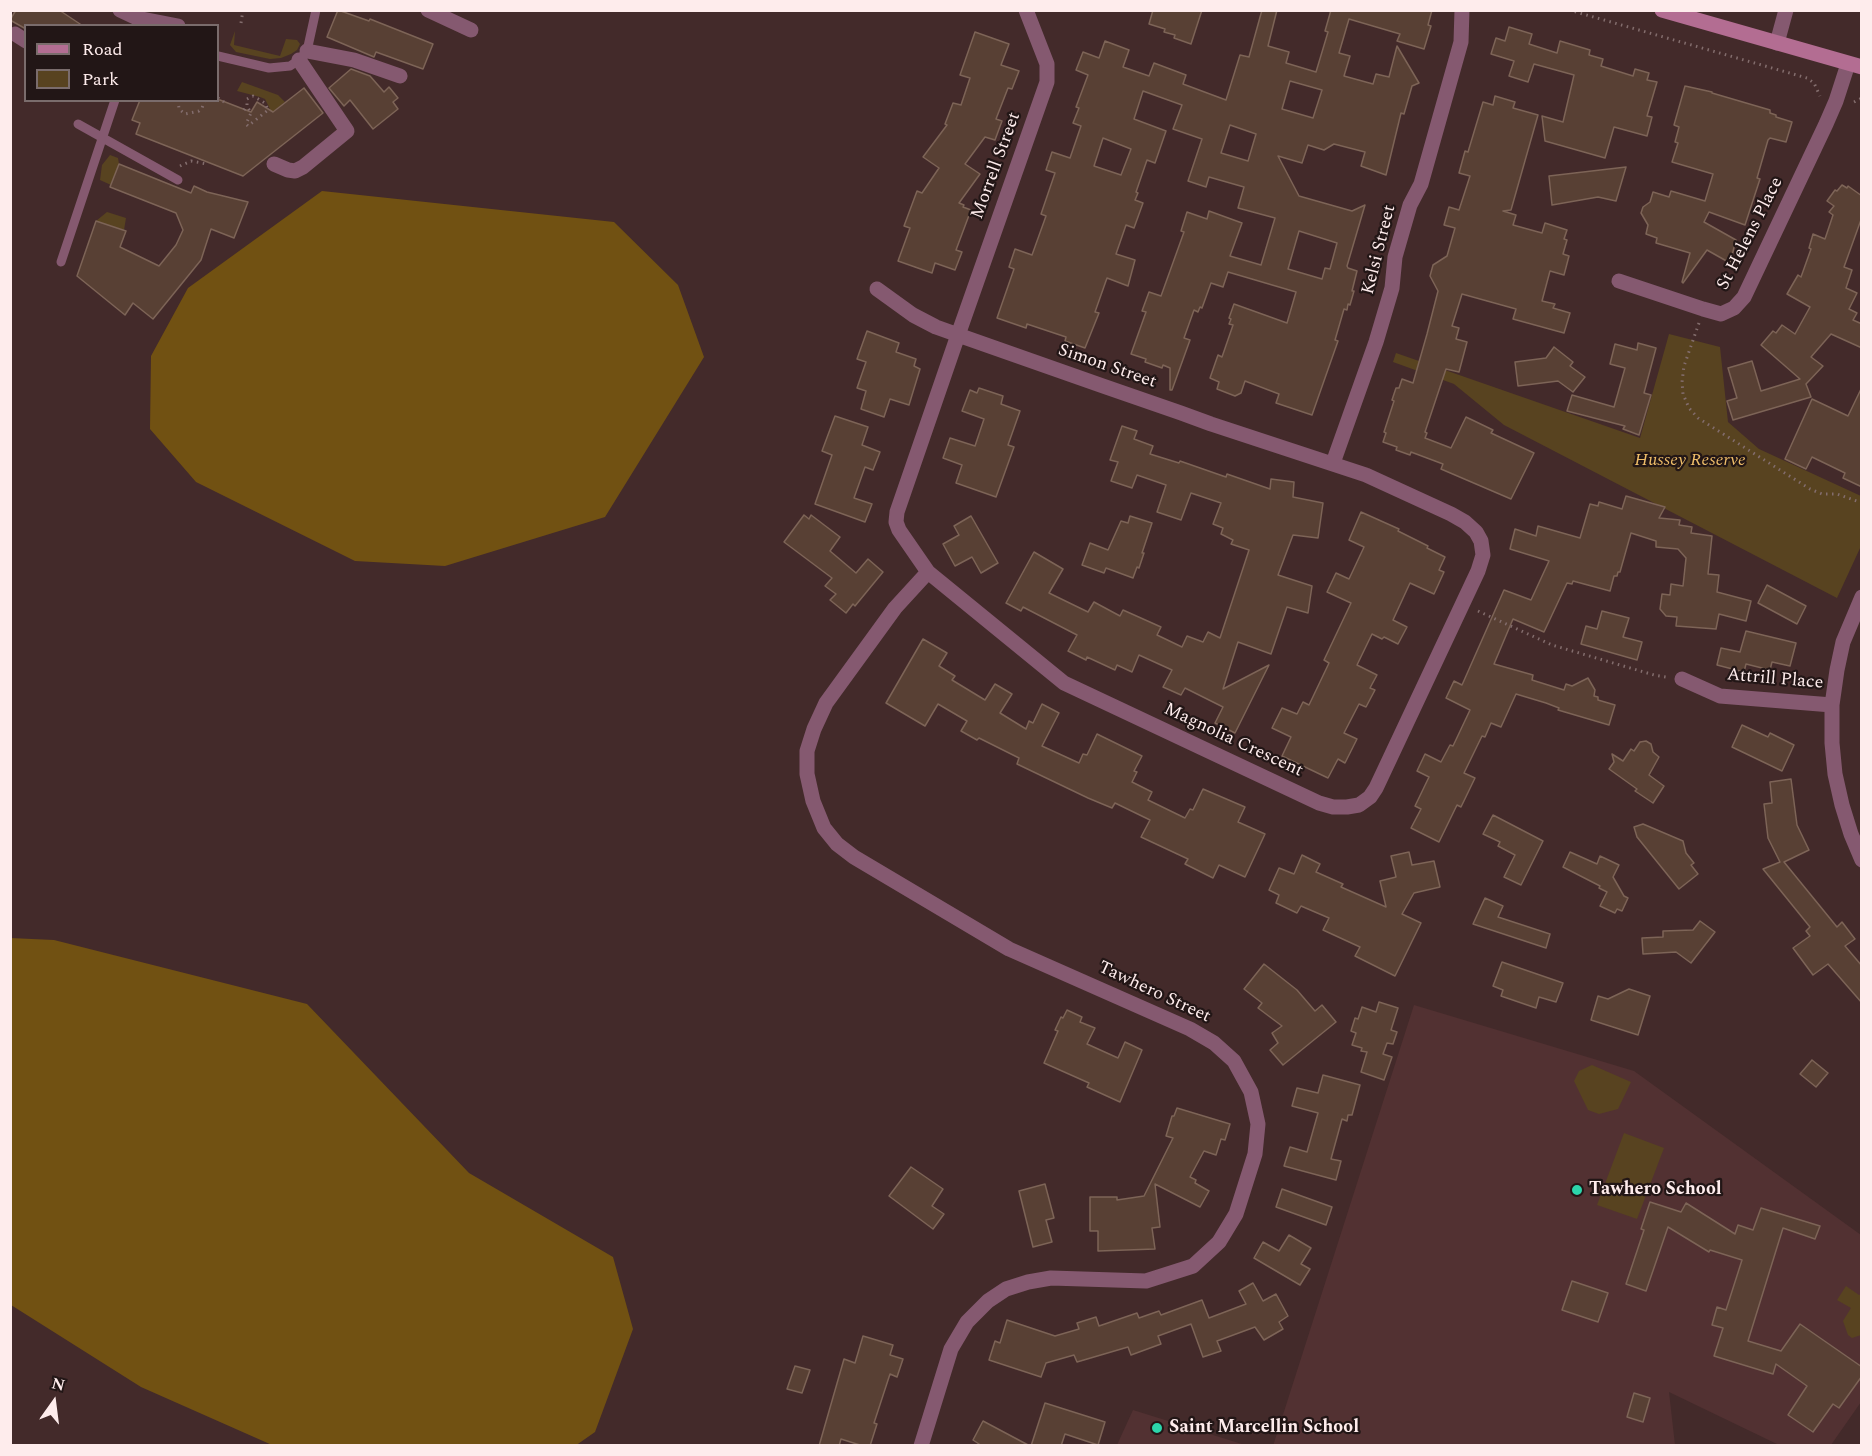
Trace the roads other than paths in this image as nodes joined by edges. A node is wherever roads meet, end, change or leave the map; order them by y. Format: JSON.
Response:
{"nodes":[{"id":1,"x":120,"y":10,"type":"edge"},
{"id":2,"x":316,"y":10,"type":"edge"},
{"id":3,"x":428,"y":10,"type":"edge"},
{"id":4,"x":1026,"y":10,"type":"edge"},
{"id":5,"x":1462,"y":10,"type":"edge"},
{"id":6,"x":1662,"y":10,"type":"edge"},
{"id":7,"x":1786,"y":10,"type":"edge"},
{"id":8,"x":168,"y":24,"type":"edge"},
{"id":9,"x":471,"y":30,"type":"dead end"},
{"id":10,"x":1777,"y":43,"type":"junction"},
{"id":11,"x":219,"y":56,"type":"edge"},
{"id":12,"x":303,"y":56,"type":"junction"},
{"id":13,"x":1855,"y":65,"type":"edge"},
{"id":14,"x":400,"y":76,"type":"dead end"},
{"id":15,"x":114,"y":102,"type":"edge"},
{"id":16,"x":78,"y":124,"type":"dead end"},
{"id":17,"x":101,"y":139,"type":"junction"},
{"id":18,"x":274,"y":164,"type":"dead end"},
{"id":19,"x":174,"y":178,"type":"road end"},
{"id":20,"x":61,"y":262,"type":"dead end"},
{"id":21,"x":1619,"y":281,"type":"dead end"},
{"id":22,"x":877,"y":289,"type":"dead end"},
{"id":23,"x":957,"y":335,"type":"junction"},
{"id":24,"x":1333,"y":463,"type":"junction"},
{"id":25,"x":928,"y":572,"type":"junction"},
{"id":26,"x":1862,"y":597,"type":"edge"},
{"id":27,"x":1682,"y":679,"type":"road end"},
{"id":28,"x":1832,"y":705,"type":"junction"},
{"id":29,"x":1862,"y":860,"type":"edge"},
{"id":30,"x":921,"y":1446,"type":"edge"}],
"edges":[{"from":1,"to":8,"type":"street"},
{"from":2,"to":12,"type":"lane"},
{"from":3,"to":9,"type":"street"},
{"from":4,"to":23,"type":"street","name":"Morrell Street"},
{"from":5,"to":24,"type":"street","name":"Kelsi Street"},
{"from":6,"to":10,"type":"street"},
{"from":7,"to":10,"type":"street"},
{"from":10,"to":13,"type":"street"},
{"from":11,"to":12,"type":"lane"},
{"from":12,"to":14,"type":"street"},
{"from":12,"to":18,"type":"street"},
{"from":13,"to":21,"type":"street","name":"St Helens Place"},
{"from":15,"to":17,"type":"lane"},
{"from":16,"to":17,"type":"lane"},
{"from":17,"to":19,"type":"lane"},
{"from":17,"to":20,"type":"lane"},
{"from":22,"to":23,"type":"street","name":"Simon Street"},
{"from":23,"to":24,"type":"street","name":"Simon Street"},
{"from":23,"to":25,"type":"street","name":"Magnolia Crescent"},
{"from":24,"to":25,"type":"street","name":"Magnolia Crescent"},
{"from":25,"to":30,"type":"street","name":"Tawhero Street"},
{"from":26,"to":28,"type":"street"},
{"from":27,"to":28,"type":"street","name":"Attrill Place"},
{"from":28,"to":29,"type":"street"}]}
